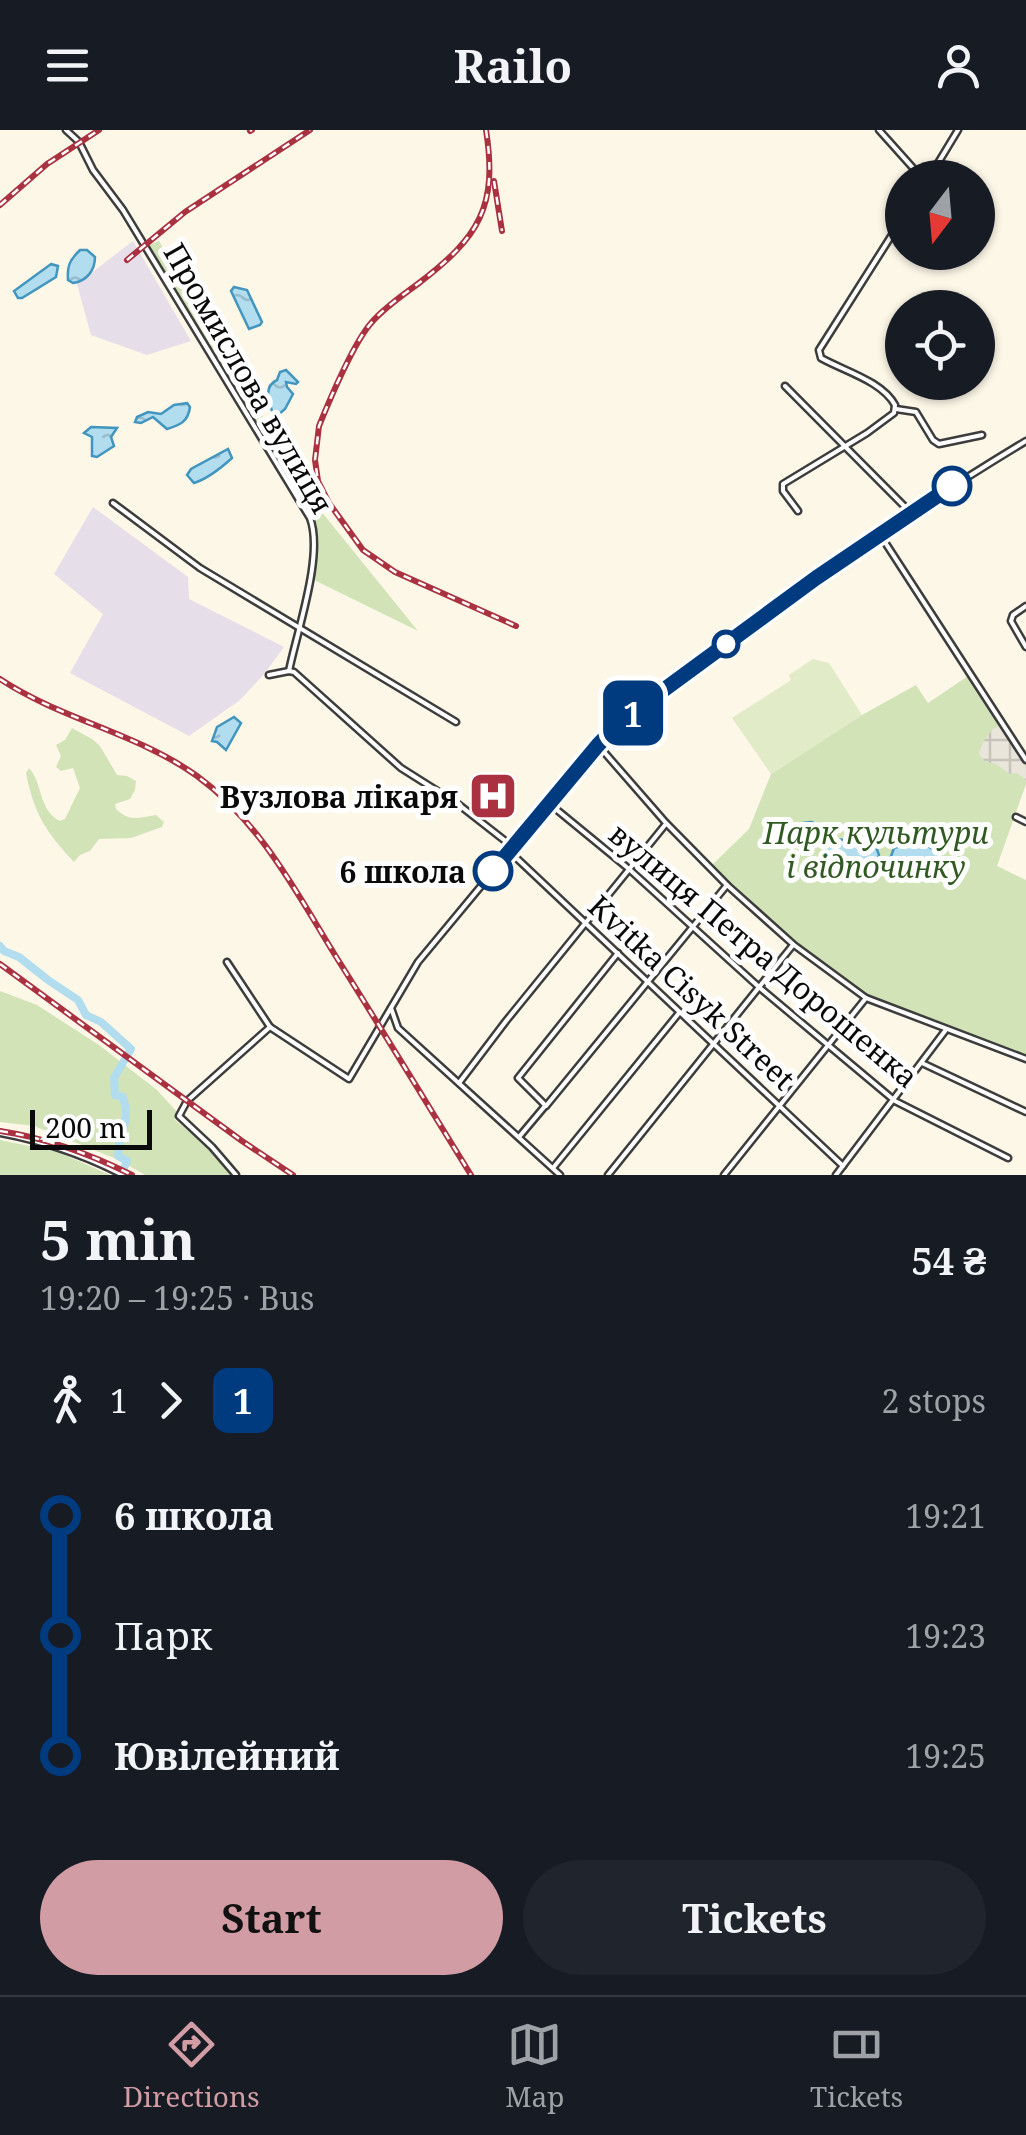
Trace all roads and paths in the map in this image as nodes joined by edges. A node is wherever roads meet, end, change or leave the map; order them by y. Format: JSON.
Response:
{"nodes":[{"id":1,"x":66,"y":130,"type":"edge"},
{"id":2,"x":879,"y":130,"type":"edge"},
{"id":3,"x":958,"y":130,"type":"edge"},
{"id":4,"x":906,"y":160,"type":"edge"},
{"id":5,"x":940,"y":160,"type":"edge"},
{"id":6,"x":885,"y":246,"type":"edge"},
{"id":7,"x":785,"y":386,"type":"dead end"},
{"id":8,"x":895,"y":409,"type":"junction"},
{"id":9,"x":982,"y":436,"type":"dead end"},
{"id":10,"x":1026,"y":441,"type":"edge"},
{"id":11,"x":845,"y":446,"type":"junction"},
{"id":12,"x":113,"y":503,"type":"dead end"},
{"id":13,"x":798,"y":511,"type":"dead end"},
{"id":14,"x":912,"y":513,"type":"junction"},
{"id":15,"x":879,"y":533,"type":"junction"},
{"id":16,"x":1026,"y":606,"type":"edge"},
{"id":17,"x":299,"y":628,"type":"junction"},
{"id":18,"x":1026,"y":647,"type":"edge"},
{"id":19,"x":289,"y":671,"type":"junction"},
{"id":20,"x":269,"y":675,"type":"dead end"},
{"id":21,"x":456,"y":722,"type":"dead end"},
{"id":22,"x":598,"y":745,"type":"junction"},
{"id":23,"x":1026,"y":760,"type":"edge"},
{"id":24,"x":550,"y":804,"type":"junction"},
{"id":25,"x":1016,"y":816,"type":"dead end"},
{"id":26,"x":1026,"y":822,"type":"edge"},
{"id":27,"x":666,"y":823,"type":"junction"},
{"id":28,"x":511,"y":849,"type":"junction"},
{"id":29,"x":629,"y":870,"type":"junction"},
{"id":30,"x":727,"y":885,"type":"junction"},
{"id":31,"x":585,"y":923,"type":"junction"},
{"id":32,"x":692,"y":928,"type":"junction"},
{"id":33,"x":794,"y":945,"type":"junction"},
{"id":34,"x":618,"y":953,"type":"junction"},
{"id":35,"x":227,"y":962,"type":"dead end"},
{"id":36,"x":648,"y":982,"type":"junction"},
{"id":37,"x":760,"y":988,"type":"junction"},
{"id":38,"x":866,"y":998,"type":"junction"},
{"id":39,"x":390,"y":1007,"type":"junction"},
{"id":40,"x":680,"y":1012,"type":"junction"},
{"id":41,"x":270,"y":1027,"type":"junction"},
{"id":42,"x":946,"y":1030,"type":"junction"},
{"id":43,"x":714,"y":1044,"type":"junction"},
{"id":44,"x":830,"y":1046,"type":"junction"},
{"id":45,"x":1026,"y":1059,"type":"edge"},
{"id":46,"x":922,"y":1063,"type":"junction"},
{"id":47,"x":459,"y":1083,"type":"junction"},
{"id":48,"x":895,"y":1101,"type":"junction"},
{"id":49,"x":779,"y":1105,"type":"junction"},
{"id":50,"x":546,"y":1106,"type":"junction"},
{"id":51,"x":1026,"y":1112,"type":"edge"},
{"id":52,"x":0,"y":1134,"type":"edge"},
{"id":53,"x":519,"y":1138,"type":"junction"},
{"id":54,"x":1008,"y":1158,"type":"dead end"},
{"id":55,"x":843,"y":1166,"type":"junction"},
{"id":56,"x":552,"y":1168,"type":"junction"},
{"id":57,"x":123,"y":1175,"type":"edge"},
{"id":58,"x":236,"y":1175,"type":"edge"},
{"id":59,"x":560,"y":1175,"type":"edge"},
{"id":60,"x":608,"y":1175,"type":"edge"},
{"id":61,"x":724,"y":1175,"type":"edge"},
{"id":62,"x":836,"y":1175,"type":"edge"}],
"edges":[{"from":1,"to":17,"type":"street","name":"Промислова вулиця"},
{"from":2,"to":4,"type":"street"},
{"from":3,"to":5,"type":"street"},
{"from":6,"to":8,"type":"street"},
{"from":7,"to":11,"type":"street"},
{"from":8,"to":9,"type":"street"},
{"from":8,"to":11,"type":"street"},
{"from":10,"to":14,"type":"street"},
{"from":11,"to":13,"type":"street"},
{"from":11,"to":14,"type":"street"},
{"from":12,"to":17,"type":"street"},
{"from":14,"to":15,"type":"street"},
{"from":15,"to":22,"type":"street"},
{"from":15,"to":23,"type":"street"},
{"from":16,"to":18,"type":"street"},
{"from":17,"to":19,"type":"street","name":"Промислова вулиця"},
{"from":17,"to":21,"type":"street"},
{"from":19,"to":20,"type":"street"},
{"from":19,"to":28,"type":"street","name":"Kvitka Cisyk Street"},
{"from":22,"to":24,"type":"street"},
{"from":22,"to":27,"type":"street"},
{"from":24,"to":28,"type":"street"},
{"from":24,"to":29,"type":"street","name":"вулиця Петра Дорошенка"},
{"from":25,"to":26,"type":"street"},
{"from":27,"to":29,"type":"street"},
{"from":27,"to":30,"type":"street"},
{"from":28,"to":31,"type":"street","name":"Kvitka Cisyk Street"},
{"from":28,"to":39,"type":"street"},
{"from":29,"to":31,"type":"street"},
{"from":29,"to":32,"type":"street","name":"вулиця Петра Дорошенка"},
{"from":30,"to":32,"type":"street"},
{"from":30,"to":33,"type":"street"},
{"from":31,"to":34,"type":"street","name":"Kvitka Cisyk Street"},
{"from":31,"to":47,"type":"street"},
{"from":32,"to":36,"type":"street"},
{"from":32,"to":37,"type":"street","name":"вулиця Петра Дорошенка"},
{"from":33,"to":37,"type":"street"},
{"from":33,"to":38,"type":"street"},
{"from":34,"to":36,"type":"street","name":"Kvitka Cisyk Street"},
{"from":34,"to":50,"type":"street"},
{"from":35,"to":41,"type":"street"},
{"from":36,"to":40,"type":"street","name":"Kvitka Cisyk Street"},
{"from":36,"to":50,"type":"street"},
{"from":37,"to":43,"type":"street"},
{"from":37,"to":44,"type":"street","name":"вулиця Петра Дорошенка"},
{"from":38,"to":42,"type":"street"},
{"from":38,"to":44,"type":"street"},
{"from":39,"to":41,"type":"street"},
{"from":39,"to":47,"type":"street"},
{"from":40,"to":43,"type":"street","name":"Kvitka Cisyk Street"},
{"from":40,"to":56,"type":"street"},
{"from":41,"to":58,"type":"street"},
{"from":42,"to":45,"type":"street"},
{"from":42,"to":46,"type":"street"},
{"from":43,"to":49,"type":"street","name":"Kvitka Cisyk Street"},
{"from":43,"to":60,"type":"street"},
{"from":44,"to":48,"type":"street","name":"вулиця Петра Дорошенка"},
{"from":44,"to":49,"type":"street"},
{"from":46,"to":48,"type":"street"},
{"from":46,"to":51,"type":"street"},
{"from":47,"to":53,"type":"street"},
{"from":48,"to":54,"type":"street","name":"вулиця Петра Дорошенка"},
{"from":48,"to":55,"type":"street"},
{"from":49,"to":55,"type":"street","name":"Kvitka Cisyk Street"},
{"from":49,"to":61,"type":"street"},
{"from":50,"to":53,"type":"street"},
{"from":52,"to":57,"type":"street"},
{"from":53,"to":56,"type":"street"},
{"from":55,"to":62,"type":"street"},
{"from":56,"to":59,"type":"street"}]}
